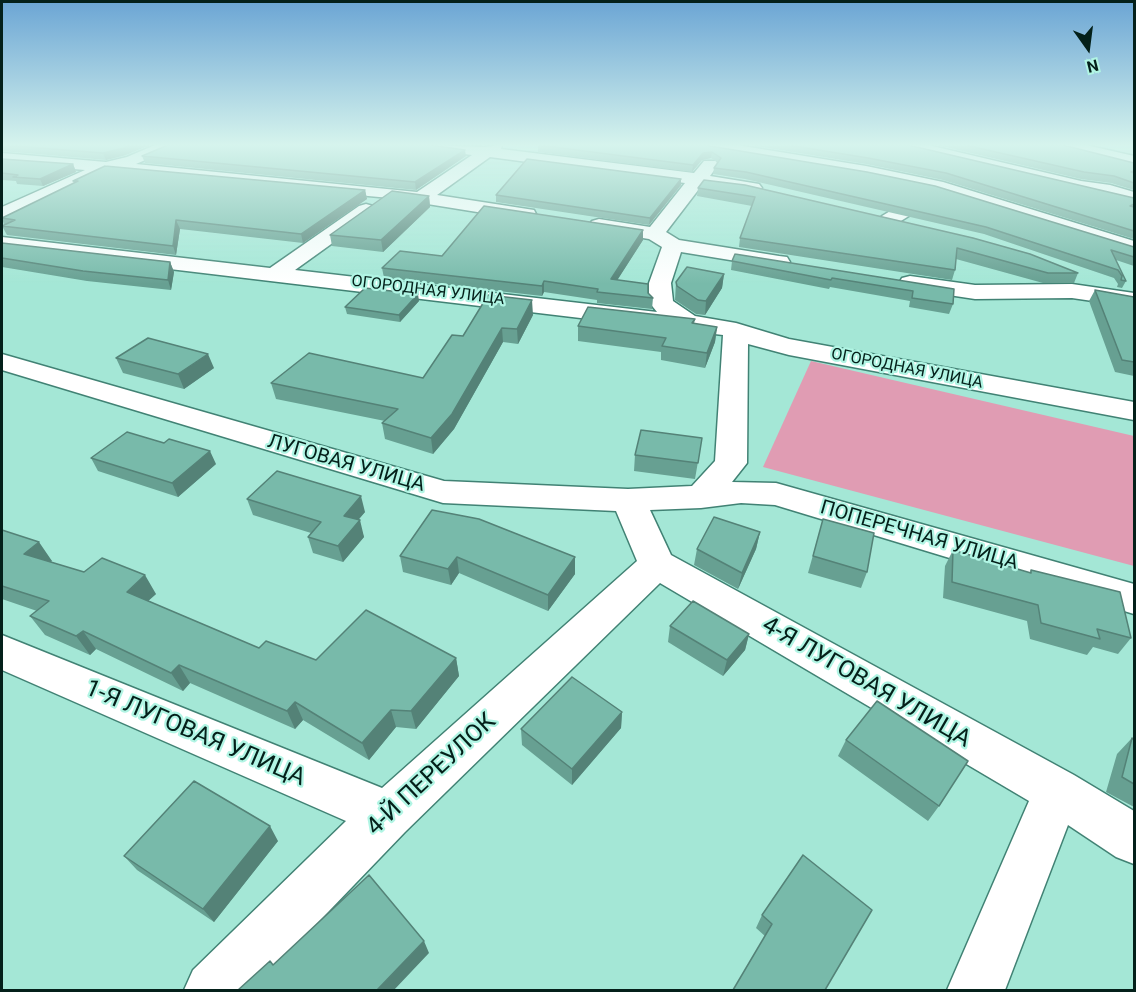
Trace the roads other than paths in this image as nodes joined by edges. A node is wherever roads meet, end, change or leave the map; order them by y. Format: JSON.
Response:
{"nodes":[{"id":1,"x":52,"y":191,"type":"edge"},
{"id":2,"x":373,"y":191,"type":"edge"},
{"id":3,"x":430,"y":191,"type":"edge"},
{"id":4,"x":690,"y":191,"type":"edge"},
{"id":5,"x":937,"y":191,"type":"edge"},
{"id":6,"x":953,"y":191,"type":"edge"},
{"id":7,"x":1071,"y":191,"type":"edge"},
{"id":8,"x":1112,"y":191,"type":"edge"},
{"id":9,"x":390,"y":193,"type":"junction"},
{"id":10,"x":420,"y":198,"type":"junction"},
{"id":11,"x":1134,"y":198,"type":"edge"},
{"id":12,"x":2,"y":214,"type":"edge"},
{"id":13,"x":1029,"y":214,"type":"junction"},
{"id":14,"x":871,"y":215,"type":"edge"},
{"id":15,"x":549,"y":218,"type":"edge"},
{"id":16,"x":890,"y":220,"type":"junction"},
{"id":17,"x":584,"y":223,"type":"edge"},
{"id":18,"x":911,"y":225,"type":"edge"},
{"id":19,"x":664,"y":240,"type":"junction"},
{"id":20,"x":2,"y":243,"type":"edge"},
{"id":21,"x":1134,"y":247,"type":"edge"},
{"id":22,"x":801,"y":266,"type":"edge"},
{"id":23,"x":277,"y":273,"type":"junction"},
{"id":24,"x":1076,"y":274,"type":"edge"},
{"id":25,"x":893,"y":280,"type":"edge"},
{"id":26,"x":1134,"y":298,"type":"edge"},
{"id":27,"x":687,"y":322,"type":"junction"},
{"id":28,"x":736,"y":330,"type":"junction"},
{"id":29,"x":2,"y":362,"type":"edge"},
{"id":30,"x":1134,"y":411,"type":"edge"},
{"id":31,"x":700,"y":497,"type":"junction"},
{"id":32,"x":628,"y":500,"type":"junction"},
{"id":33,"x":657,"y":564,"type":"junction"},
{"id":34,"x":1134,"y":599,"type":"edge"},
{"id":35,"x":2,"y":652,"type":"edge"},
{"id":36,"x":1057,"y":791,"type":"junction"},
{"id":37,"x":388,"y":815,"type":"junction"},
{"id":38,"x":1134,"y":839,"type":"edge"},
{"id":39,"x":213,"y":990,"type":"edge"},
{"id":40,"x":976,"y":990,"type":"edge"}],
"edges":[{"from":1,"to":12,"type":"street"},
{"from":2,"to":9,"type":"street"},
{"from":3,"to":10,"type":"street"},
{"from":4,"to":19,"type":"street"},
{"from":5,"to":16,"type":"street"},
{"from":6,"to":13,"type":"street"},
{"from":7,"to":13,"type":"street"},
{"from":8,"to":11,"type":"street"},
{"from":9,"to":10,"type":"street"},
{"from":9,"to":23,"type":"street"},
{"from":10,"to":15,"type":"street"},
{"from":13,"to":21,"type":"street"},
{"from":14,"to":16,"type":"street"},
{"from":16,"to":18,"type":"street"},
{"from":17,"to":19,"type":"street"},
{"from":19,"to":22,"type":"street"},
{"from":19,"to":27,"type":"street"},
{"from":20,"to":23,"type":"street","name":"ОГОРОДНАЯ УЛИЦА"},
{"from":23,"to":27,"type":"street","name":"ОГОРОДНАЯ УЛИЦА"},
{"from":24,"to":26,"type":"street"},
{"from":25,"to":26,"type":"street"},
{"from":27,"to":28,"type":"street","name":"ОГОРОДНАЯ УЛИЦА"},
{"from":28,"to":30,"type":"street","name":"ОГОРОДНАЯ УЛИЦА"},
{"from":28,"to":31,"type":"street"},
{"from":29,"to":32,"type":"street","name":"ЛУГОВАЯ УЛИЦА"},
{"from":31,"to":32,"type":"street","name":"ЛУГОВАЯ УЛИЦА"},
{"from":31,"to":34,"type":"street","name":"ПОПЕРЕЧНАЯ УЛИЦА"},
{"from":32,"to":33,"type":"street"},
{"from":33,"to":36,"type":"street","name":"4-Я ЛУГОВАЯ УЛИЦА"},
{"from":33,"to":37,"type":"street","name":"4-Й ПЕРЕУЛОК"},
{"from":35,"to":37,"type":"street","name":"1-Я ЛУГОВАЯ УЛИЦА"},
{"from":36,"to":38,"type":"street","name":"4-Я ЛУГОВАЯ УЛИЦА"},
{"from":36,"to":40,"type":"street"},
{"from":37,"to":39,"type":"street","name":"4-Й ПЕРЕУЛОК"}]}
